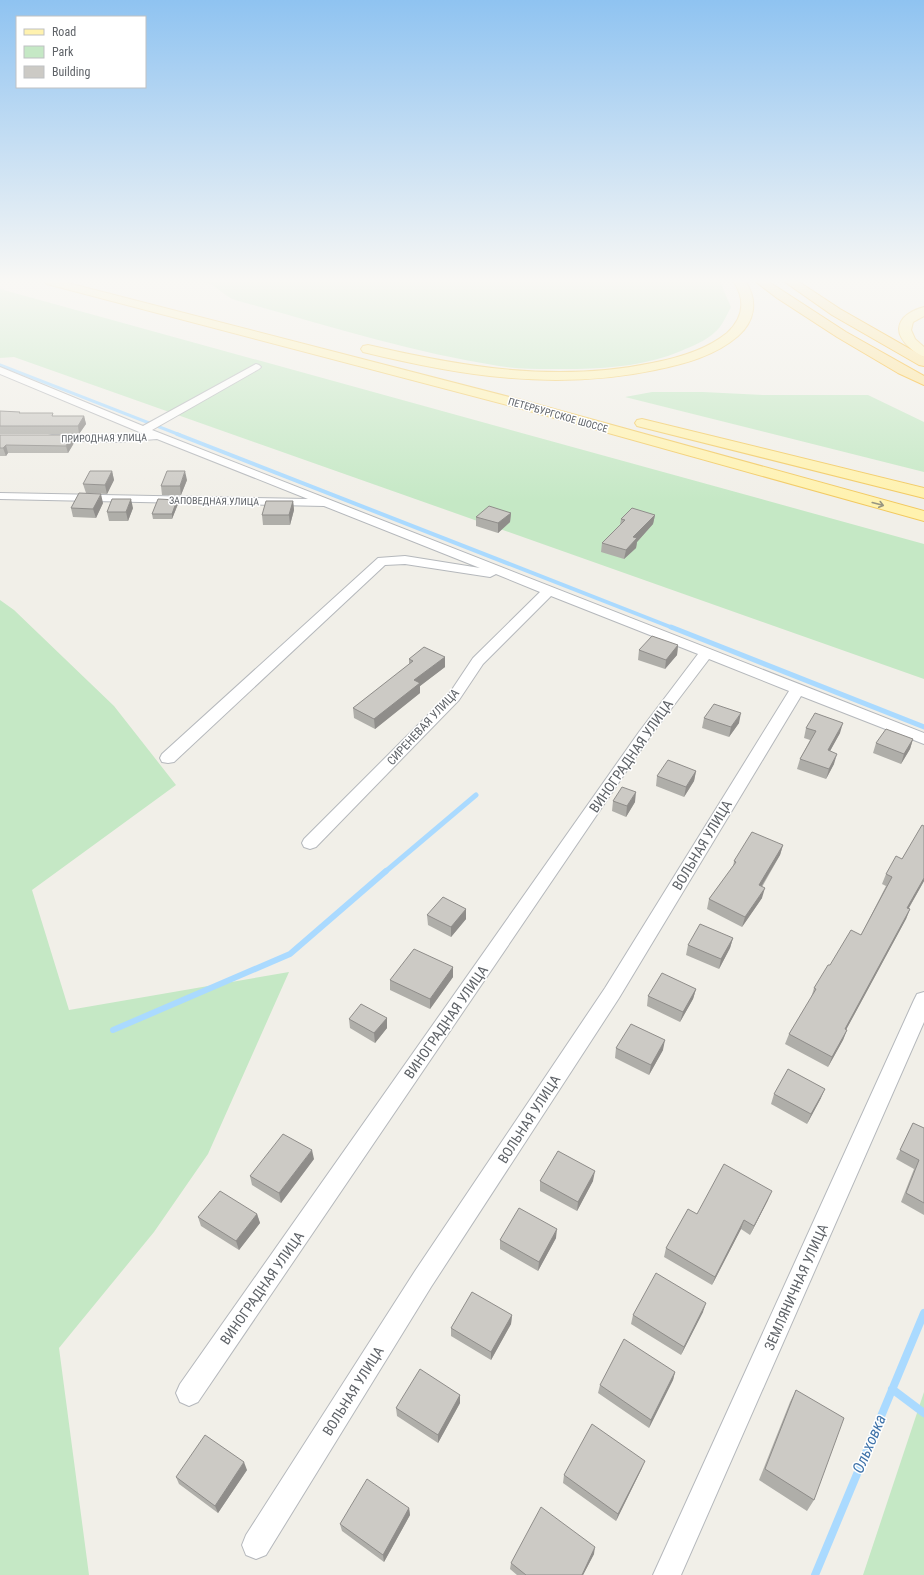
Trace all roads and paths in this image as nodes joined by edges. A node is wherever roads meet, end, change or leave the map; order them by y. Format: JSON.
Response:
{"nodes":[{"id":1,"x":334,"y":356,"type":"edge"},
{"id":2,"x":378,"y":356,"type":"edge"},
{"id":3,"x":400,"y":356,"type":"edge"},
{"id":4,"x":694,"y":356,"type":"edge"},
{"id":5,"x":878,"y":356,"type":"edge"},
{"id":6,"x":913,"y":356,"type":"edge"},
{"id":7,"x":924,"y":362,"type":"edge"},
{"id":8,"x":256,"y":366,"type":"dead end"},
{"id":9,"x":0,"y":370,"type":"edge"},
{"id":10,"x":924,"y":381,"type":"edge"},
{"id":11,"x":520,"y":404,"type":"junction"},
{"id":12,"x":151,"y":426,"type":"junction"},
{"id":13,"x":160,"y":436,"type":"junction"},
{"id":14,"x":40,"y":438,"type":"edge"},
{"id":15,"x":924,"y":493,"type":"edge"},
{"id":16,"x":0,"y":496,"type":"edge"},
{"id":17,"x":333,"y":504,"type":"junction"},
{"id":18,"x":924,"y":504,"type":"edge"},
{"id":19,"x":924,"y":516,"type":"edge"},
{"id":20,"x":517,"y":577,"type":"junction"},
{"id":21,"x":548,"y":590,"type":"junction"},
{"id":22,"x":706,"y":653,"type":"junction"},
{"id":23,"x":798,"y":689,"type":"junction"},
{"id":24,"x":924,"y":739,"type":"edge"},
{"id":25,"x":168,"y":758,"type":"dead end"},
{"id":26,"x":310,"y":843,"type":"dead end"},
{"id":27,"x":924,"y":1000,"type":"edge"},
{"id":28,"x":189,"y":1393,"type":"dead end"},
{"id":29,"x":256,"y":1545,"type":"dead end"},
{"id":30,"x":667,"y":1575,"type":"edge"}],
"edges":[{"from":1,"to":11,"type":"main road","name":"ПЕТЕРБУРГСКОЕ ШОССЕ"},
{"from":2,"to":15,"type":"main road","name":"ПЕТЕРБУРГСКОЕ ШОССЕ"},
{"from":3,"to":4,"type":"main road"},
{"from":5,"to":10,"type":"highway"},
{"from":6,"to":7,"type":"highway"},
{"from":8,"to":12,"type":"street"},
{"from":9,"to":12,"type":"street"},
{"from":11,"to":18,"type":"main road"},
{"from":11,"to":19,"type":"main road","name":"ПЕТЕРБУРГСКОЕ ШОССЕ","one_way":true},
{"from":12,"to":13,"type":"street"},
{"from":13,"to":14,"type":"street","name":"ПРИРОДНАЯ УЛИЦА"},
{"from":13,"to":17,"type":"street"},
{"from":16,"to":17,"type":"street","name":"ЗАПОВЕДНАЯ УЛИЦА"},
{"from":17,"to":20,"type":"street"},
{"from":20,"to":21,"type":"street"},
{"from":20,"to":25,"type":"street"},
{"from":21,"to":22,"type":"street"},
{"from":21,"to":26,"type":"street","name":"СИРЕНЕВАЯ УЛИЦА"},
{"from":22,"to":23,"type":"street"},
{"from":22,"to":28,"type":"street","name":"ВИНОГРАДНАЯ УЛИЦА"},
{"from":23,"to":24,"type":"street"},
{"from":23,"to":29,"type":"street","name":"ВОЛЬНАЯ УЛИЦА"},
{"from":27,"to":30,"type":"street","name":"ЗЕМЛЯНИЧНАЯ УЛИЦА"}]}
